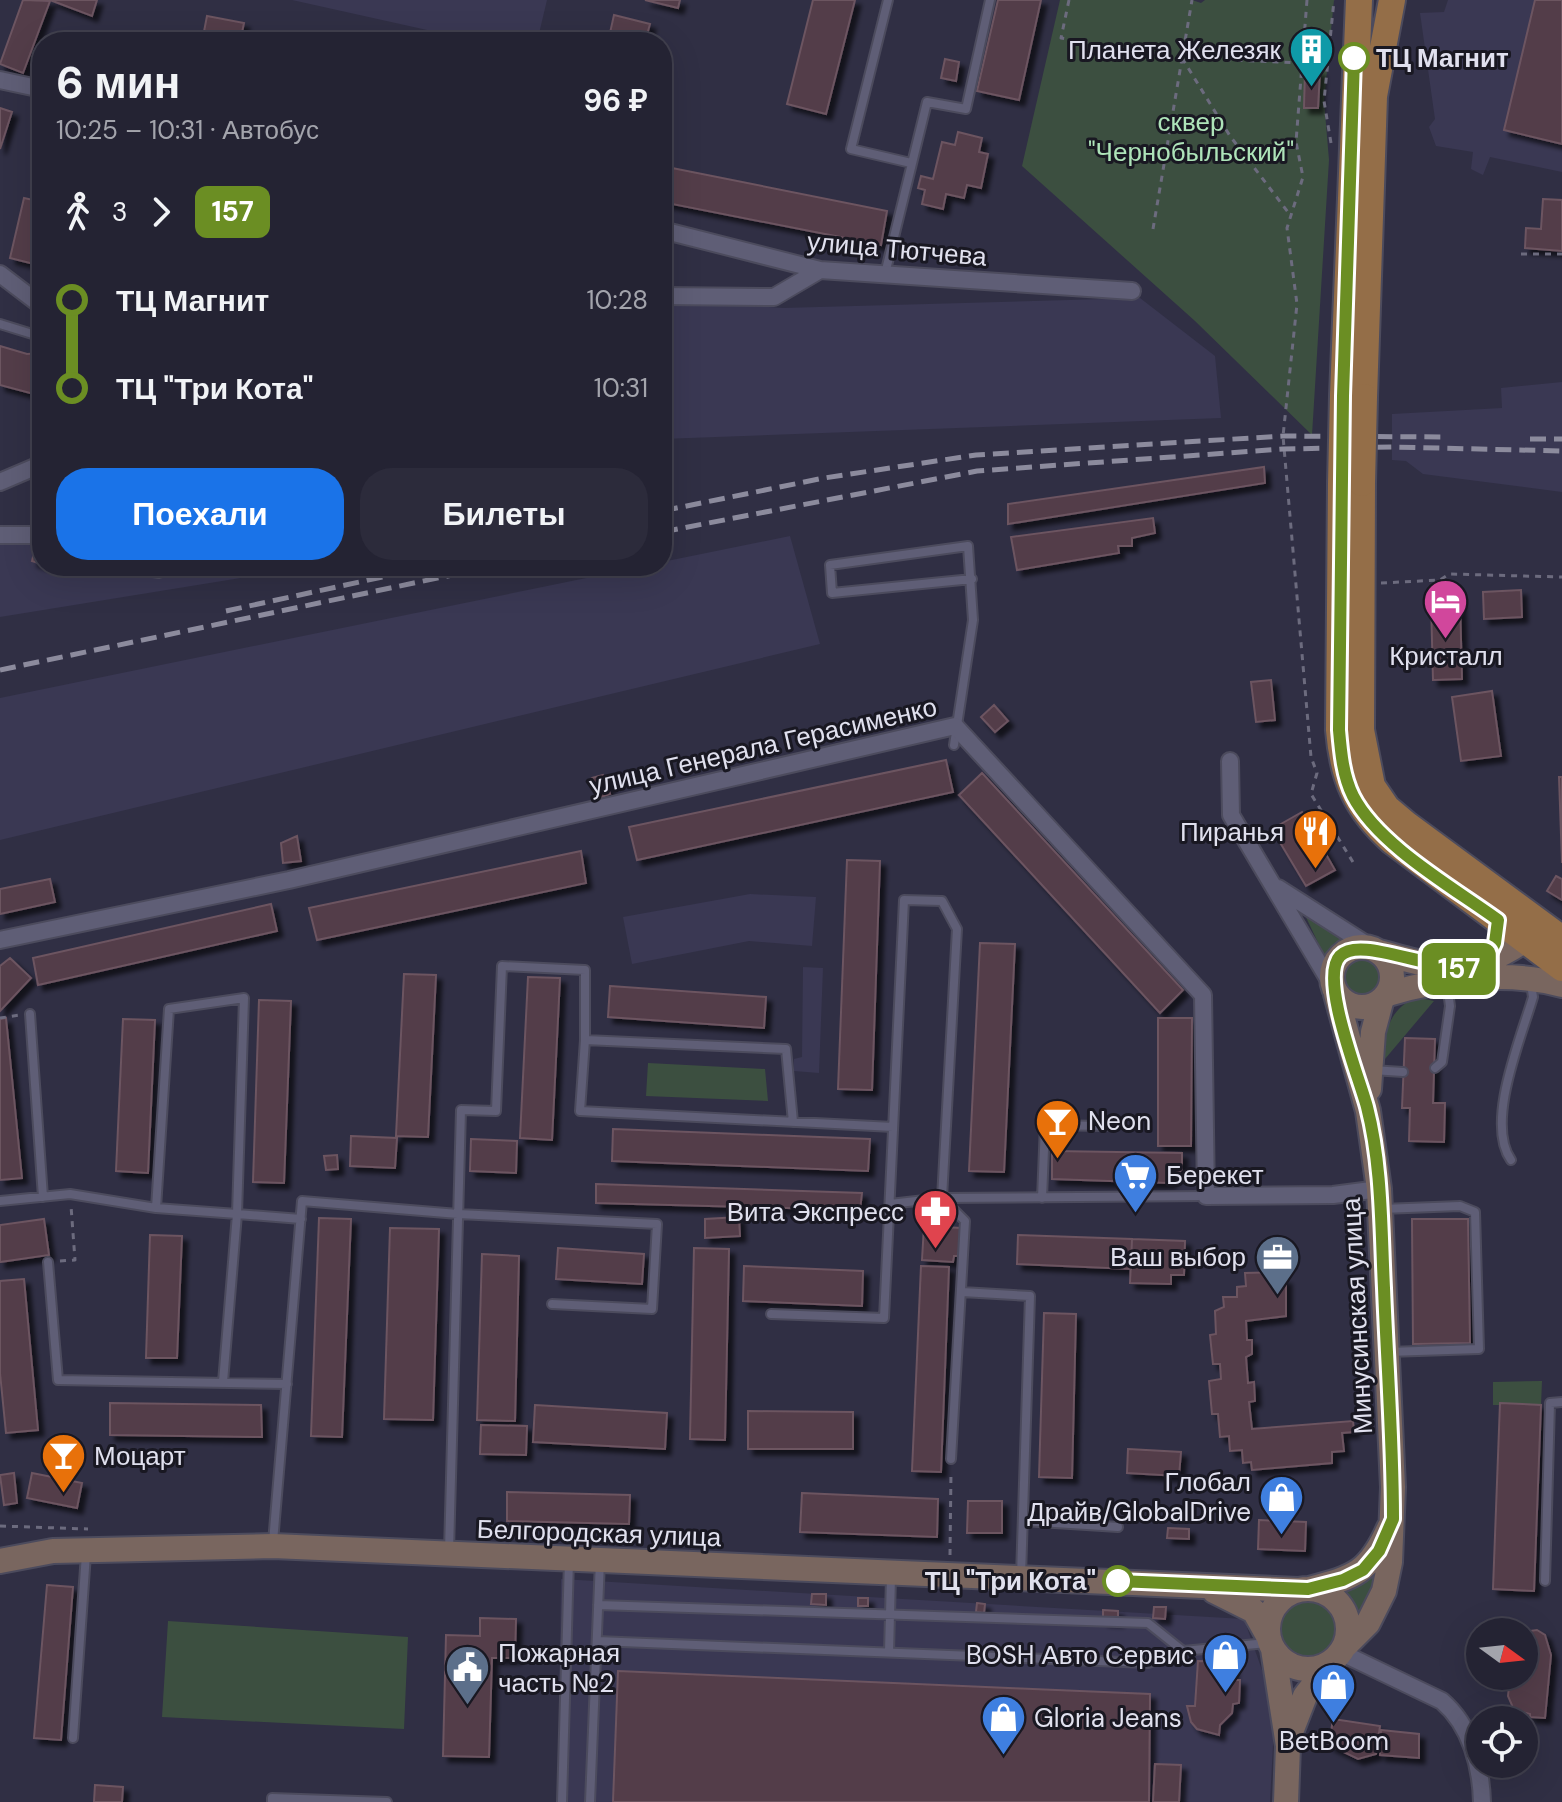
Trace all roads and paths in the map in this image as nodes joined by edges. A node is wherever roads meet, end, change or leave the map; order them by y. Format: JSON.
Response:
{"nodes":[{"id":1,"x":888,"y":0,"type":"edge"},
{"id":2,"x":990,"y":0,"type":"edge"},
{"id":3,"x":1069,"y":0,"type":"edge"},
{"id":4,"x":1192,"y":0,"type":"edge"},
{"id":5,"x":1307,"y":0,"type":"edge"},
{"id":6,"x":1359,"y":0,"type":"edge"},
{"id":7,"x":1392,"y":0,"type":"edge"},
{"id":8,"x":1182,"y":58,"type":"junction"},
{"id":9,"x":1303,"y":63,"type":"junction"},
{"id":10,"x":0,"y":80,"type":"edge"},
{"id":11,"x":32,"y":87,"type":"edge"},
{"id":12,"x":911,"y":163,"type":"junction"},
{"id":13,"x":1291,"y":216,"type":"junction"},
{"id":14,"x":1153,"y":229,"type":"dead end"},
{"id":15,"x":672,"y":233,"type":"edge"},
{"id":16,"x":1521,"y":254,"type":"dead end"},
{"id":17,"x":1562,"y":254,"type":"edge"},
{"id":18,"x":820,"y":270,"type":"junction"},
{"id":19,"x":0,"y":274,"type":"edge"},
{"id":20,"x":885,"y":274,"type":"junction"},
{"id":21,"x":1132,"y":291,"type":"dead end"},
{"id":22,"x":672,"y":296,"type":"edge"},
{"id":23,"x":32,"y":298,"type":"edge"},
{"id":24,"x":0,"y":324,"type":"edge"},
{"id":25,"x":32,"y":334,"type":"edge"},
{"id":26,"x":1353,"y":396,"type":"junction"},
{"id":27,"x":32,"y":468,"type":"edge"},
{"id":28,"x":0,"y":482,"type":"edge"},
{"id":29,"x":1352,"y":483,"type":"junction"},
{"id":30,"x":0,"y":535,"type":"edge"},
{"id":31,"x":32,"y":535,"type":"edge"},
{"id":32,"x":1562,"y":577,"type":"edge"},
{"id":33,"x":972,"y":579,"type":"junction"},
{"id":34,"x":1374,"y":584,"type":"dead end"},
{"id":35,"x":955,"y":726,"type":"junction"},
{"id":36,"x":954,"y":745,"type":"dead end"},
{"id":37,"x":1230,"y":761,"type":"dead end"},
{"id":38,"x":1356,"y":867,"type":"dead end"},
{"id":39,"x":1277,"y":887,"type":"junction"},
{"id":40,"x":1498,"y":920,"type":"junction"},
{"id":41,"x":1562,"y":939,"type":"edge"},
{"id":42,"x":0,"y":940,"type":"edge"},
{"id":43,"x":1525,"y":940,"type":"junction"},
{"id":44,"x":1375,"y":950,"type":"junction"},
{"id":45,"x":1486,"y":963,"type":"junction"},
{"id":46,"x":1562,"y":968,"type":"edge"},
{"id":47,"x":1530,"y":979,"type":"junction"},
{"id":48,"x":1447,"y":980,"type":"junction"},
{"id":49,"x":1562,"y":985,"type":"edge"},
{"id":50,"x":1335,"y":990,"type":"junction"},
{"id":51,"x":1384,"y":998,"type":"junction"},
{"id":52,"x":30,"y":1014,"type":"joint"},
{"id":53,"x":0,"y":1018,"type":"edge"},
{"id":54,"x":585,"y":1040,"type":"junction"},
{"id":55,"x":1435,"y":1068,"type":"dead end"},
{"id":56,"x":1369,"y":1070,"type":"junction"},
{"id":57,"x":1403,"y":1072,"type":"dead end"},
{"id":58,"x":1368,"y":1111,"type":"junction"},
{"id":59,"x":793,"y":1122,"type":"junction"},
{"id":60,"x":1106,"y":1126,"type":"dead end"},
{"id":61,"x":893,"y":1127,"type":"junction"},
{"id":62,"x":1511,"y":1160,"type":"dead end"},
{"id":63,"x":70,"y":1194,"type":"junction"},
{"id":64,"x":1206,"y":1196,"type":"junction"},
{"id":65,"x":43,"y":1197,"type":"junction"},
{"id":66,"x":942,"y":1198,"type":"junction"},
{"id":67,"x":1042,"y":1198,"type":"junction"},
{"id":68,"x":1380,"y":1199,"type":"junction"},
{"id":69,"x":0,"y":1201,"type":"edge"},
{"id":70,"x":890,"y":1204,"type":"junction"},
{"id":71,"x":156,"y":1208,"type":"junction"},
{"id":72,"x":237,"y":1214,"type":"junction"},
{"id":73,"x":458,"y":1214,"type":"junction"},
{"id":74,"x":301,"y":1219,"type":"junction"},
{"id":75,"x":48,"y":1262,"type":"joint"},
{"id":76,"x":962,"y":1292,"type":"junction"},
{"id":77,"x":552,"y":1304,"type":"dead end"},
{"id":78,"x":771,"y":1314,"type":"dead end"},
{"id":79,"x":1387,"y":1352,"type":"junction"},
{"id":80,"x":223,"y":1382,"type":"junction"},
{"id":81,"x":287,"y":1384,"type":"junction"},
{"id":82,"x":1562,"y":1402,"type":"edge"},
{"id":83,"x":951,"y":1459,"type":"joint"},
{"id":84,"x":1393,"y":1519,"type":"junction"},
{"id":85,"x":1023,"y":1521,"type":"junction"},
{"id":86,"x":1118,"y":1527,"type":"dead end"},
{"id":87,"x":273,"y":1546,"type":"junction"},
{"id":88,"x":86,"y":1549,"type":"junction"},
{"id":89,"x":449,"y":1555,"type":"junction"},
{"id":90,"x":950,"y":1558,"type":"dead end"},
{"id":91,"x":569,"y":1560,"type":"junction"},
{"id":92,"x":0,"y":1561,"type":"edge"},
{"id":93,"x":600,"y":1561,"type":"junction"},
{"id":94,"x":891,"y":1572,"type":"junction"},
{"id":95,"x":1021,"y":1577,"type":"junction"},
{"id":96,"x":1545,"y":1581,"type":"dead end"},
{"id":97,"x":1196,"y":1585,"type":"junction"},
{"id":98,"x":1303,"y":1589,"type":"junction"},
{"id":99,"x":598,"y":1605,"type":"junction"},
{"id":100,"x":889,"y":1614,"type":"junction"},
{"id":101,"x":597,"y":1641,"type":"junction"},
{"id":102,"x":1270,"y":1642,"type":"junction"},
{"id":103,"x":1183,"y":1651,"type":"junction"},
{"id":104,"x":889,"y":1652,"type":"junction"},
{"id":105,"x":1339,"y":1654,"type":"junction"},
{"id":106,"x":73,"y":1738,"type":"dead end"},
{"id":107,"x":1288,"y":1746,"type":"junction"},
{"id":108,"x":272,"y":1802,"type":"edge"},
{"id":109,"x":387,"y":1802,"type":"edge"},
{"id":110,"x":562,"y":1802,"type":"edge"},
{"id":111,"x":590,"y":1802,"type":"edge"},
{"id":112,"x":1286,"y":1802,"type":"edge"},
{"id":113,"x":1482,"y":1802,"type":"edge"}],
"edges":[{"from":1,"to":12,"type":"lane"},
{"from":2,"to":12,"type":"lane"},
{"from":3,"to":8,"type":"path"},
{"from":4,"to":8,"type":"path"},
{"from":5,"to":9,"type":"path"},
{"from":6,"to":26,"type":"main road"},
{"from":7,"to":26,"type":"main road"},
{"from":8,"to":9,"type":"path"},
{"from":8,"to":13,"type":"path"},
{"from":8,"to":14,"type":"path"},
{"from":9,"to":13,"type":"path"},
{"from":10,"to":11,"type":"street"},
{"from":12,"to":20,"type":"lane"},
{"from":13,"to":38,"type":"path"},
{"from":15,"to":18,"type":"street","name":"улица Тютчева"},
{"from":16,"to":17,"type":"path"},
{"from":18,"to":20,"type":"street","name":"улица Тютчева"},
{"from":18,"to":22,"type":"street"},
{"from":19,"to":23,"type":"street"},
{"from":20,"to":21,"type":"street","name":"улица Тютчева"},
{"from":24,"to":25,"type":"lane"},
{"from":26,"to":29,"type":"main road","bridge":true},
{"from":27,"to":28,"type":"street"},
{"from":29,"to":40,"type":"main road"},
{"from":29,"to":41,"type":"main road"},
{"from":30,"to":31,"type":"street"},
{"from":32,"to":34,"type":"path"},
{"from":33,"to":33,"type":"lane"},
{"from":33,"to":35,"type":"lane"},
{"from":35,"to":36,"type":"lane"},
{"from":35,"to":42,"type":"street","name":"улица Генерала Герасименко"},
{"from":35,"to":64,"type":"street","name":"улица Генерала Герасименко"},
{"from":37,"to":39,"type":"street"},
{"from":39,"to":44,"type":"street"},
{"from":39,"to":50,"type":"street"},
{"from":40,"to":43,"type":"main road"},
{"from":40,"to":45,"type":"main road"},
{"from":43,"to":45,"type":"main road"},
{"from":43,"to":46,"type":"main road"},
{"from":44,"to":45,"type":"main road"},
{"from":44,"to":50,"type":"main road"},
{"from":44,"to":51,"type":"main road"},
{"from":47,"to":48,"type":"main road"},
{"from":47,"to":49,"type":"main road"},
{"from":47,"to":62,"type":"lane"},
{"from":48,"to":51,"type":"main road"},
{"from":48,"to":55,"type":"lane"},
{"from":50,"to":51,"type":"main road"},
{"from":50,"to":58,"type":"main road","name":"Минусинская улица"},
{"from":51,"to":56,"type":"main road","name":"Минусинская улица"},
{"from":52,"to":53,"type":"path"},
{"from":52,"to":65,"type":"lane"},
{"from":54,"to":59,"type":"lane"},
{"from":54,"to":59,"type":"lane"},
{"from":54,"to":73,"type":"lane"},
{"from":56,"to":57,"type":"lane"},
{"from":56,"to":58,"type":"main road","name":"Минусинская улица"},
{"from":58,"to":68,"type":"main road","name":"Минусинская улица"},
{"from":59,"to":61,"type":"lane"},
{"from":60,"to":67,"type":"lane"},
{"from":61,"to":66,"type":"lane"},
{"from":61,"to":70,"type":"lane"},
{"from":63,"to":65,"type":"lane"},
{"from":63,"to":71,"type":"lane"},
{"from":63,"to":75,"type":"path"},
{"from":64,"to":67,"type":"lane"},
{"from":64,"to":68,"type":"street"},
{"from":65,"to":69,"type":"lane"},
{"from":66,"to":67,"type":"lane"},
{"from":66,"to":70,"type":"lane"},
{"from":66,"to":76,"type":"lane"},
{"from":68,"to":79,"type":"main road","name":"Минусинская улица"},
{"from":68,"to":79,"type":"lane"},
{"from":70,"to":78,"type":"lane"},
{"from":71,"to":72,"type":"lane"},
{"from":71,"to":72,"type":"lane"},
{"from":72,"to":74,"type":"lane"},
{"from":72,"to":80,"type":"lane"},
{"from":73,"to":74,"type":"lane"},
{"from":73,"to":77,"type":"lane"},
{"from":73,"to":89,"type":"lane"},
{"from":74,"to":81,"type":"lane"},
{"from":75,"to":80,"type":"lane"},
{"from":76,"to":83,"type":"lane"},
{"from":76,"to":85,"type":"lane"},
{"from":79,"to":84,"type":"main road","name":"Минусинская улица"},
{"from":80,"to":81,"type":"lane"},
{"from":81,"to":87,"type":"lane"},
{"from":82,"to":96,"type":"lane"},
{"from":83,"to":90,"type":"path"},
{"from":84,"to":98,"type":"main road","name":"Минусинская улица"},
{"from":84,"to":105,"type":"main road","name":"Минусинская улица"},
{"from":85,"to":86,"type":"lane"},
{"from":85,"to":95,"type":"lane"},
{"from":87,"to":88,"type":"main road","name":"Белгородская улица"},
{"from":87,"to":89,"type":"main road","name":"Белгородская улица"},
{"from":88,"to":92,"type":"main road","name":"Белгородская улица"},
{"from":88,"to":106,"type":"lane"},
{"from":89,"to":91,"type":"main road","name":"Белгородская улица"},
{"from":91,"to":93,"type":"main road","name":"Белгородская улица"},
{"from":91,"to":110,"type":"lane"},
{"from":93,"to":94,"type":"main road","name":"Белгородская улица"},
{"from":93,"to":99,"type":"lane"},
{"from":94,"to":95,"type":"main road","name":"Белгородская улица"},
{"from":94,"to":100,"type":"lane"},
{"from":95,"to":97,"type":"main road","name":"Белгородская улица"},
{"from":97,"to":98,"type":"main road","name":"Белгородская улица"},
{"from":97,"to":102,"type":"main road","name":"Белгородская улица"},
{"from":98,"to":102,"type":"main road"},
{"from":98,"to":105,"type":"main road"},
{"from":99,"to":100,"type":"lane"},
{"from":99,"to":101,"type":"lane"},
{"from":100,"to":103,"type":"lane"},
{"from":100,"to":104,"type":"lane"},
{"from":101,"to":104,"type":"lane"},
{"from":101,"to":111,"type":"lane"},
{"from":102,"to":103,"type":"lane"},
{"from":102,"to":105,"type":"main road"},
{"from":102,"to":107,"type":"main road"},
{"from":103,"to":104,"type":"lane"},
{"from":105,"to":107,"type":"main road","name":"Минусинская улица"},
{"from":105,"to":113,"type":"street"},
{"from":107,"to":112,"type":"main road"},
{"from":108,"to":109,"type":"lane"}]}
